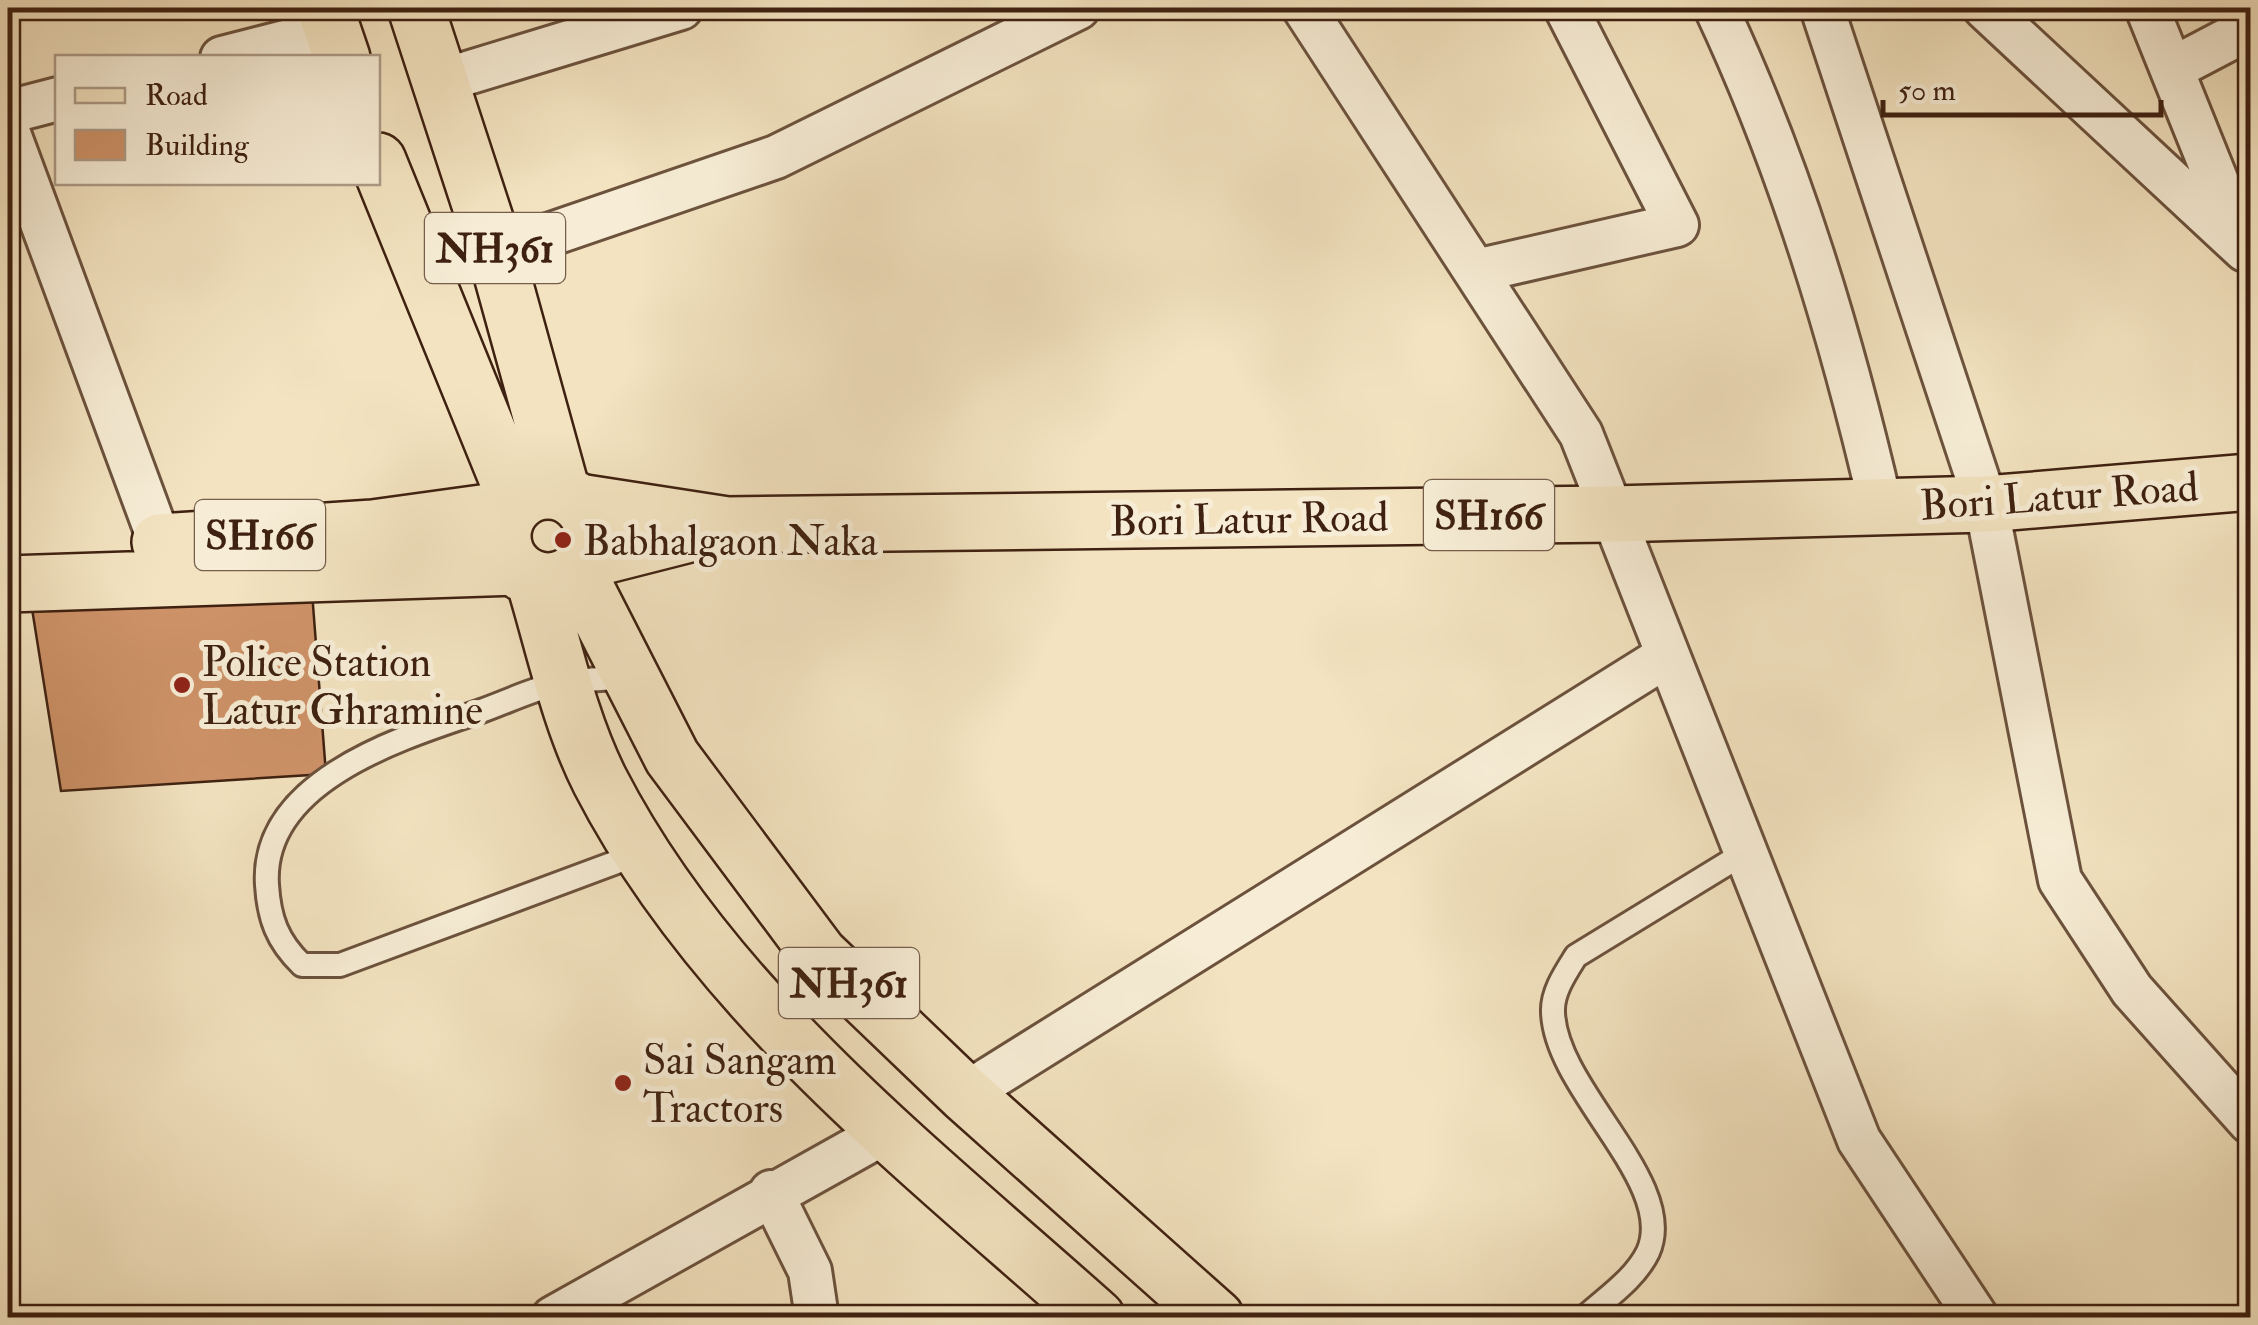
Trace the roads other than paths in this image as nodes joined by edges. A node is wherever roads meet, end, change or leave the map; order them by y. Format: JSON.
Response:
{"nodes":[{"id":1,"x":416,"y":8,"type":"edge"},
{"id":2,"x":681,"y":8,"type":"edge"},
{"id":3,"x":1078,"y":8,"type":"edge"},
{"id":4,"x":1304,"y":8,"type":"edge"},
{"id":5,"x":1566,"y":8,"type":"edge"},
{"id":6,"x":1716,"y":8,"type":"edge"},
{"id":7,"x":1822,"y":8,"type":"edge"},
{"id":8,"x":1985,"y":8,"type":"edge"},
{"id":9,"x":2147,"y":8,"type":"edge"},
{"id":10,"x":2250,"y":28,"type":"edge"},
{"id":11,"x":333,"y":32,"type":"edge"},
{"id":12,"x":235,"y":55,"type":"edge"},
{"id":13,"x":2172,"y":69,"type":"junction"},
{"id":14,"x":441,"y":81,"type":"junction"},
{"id":15,"x":55,"y":100,"type":"edge"},
{"id":16,"x":8,"y":112,"type":"edge"},
{"id":17,"x":8,"y":131,"type":"edge"},
{"id":18,"x":380,"y":166,"type":"edge"},
{"id":19,"x":22,"y":215,"type":"edge"},
{"id":20,"x":496,"y":253,"type":"junction"},
{"id":21,"x":2249,"y":254,"type":"edge"},
{"id":22,"x":1476,"y":271,"type":"junction"},
{"id":23,"x":530,"y":373,"type":"junction"},
{"id":24,"x":467,"y":389,"type":"junction"},
{"id":25,"x":2250,"y":482,"type":"edge"},
{"id":26,"x":542,"y":502,"type":"junction"},
{"id":27,"x":1986,"y":504,"type":"junction"},
{"id":28,"x":1881,"y":507,"type":"junction"},
{"id":29,"x":1612,"y":514,"type":"junction"},
{"id":30,"x":727,"y":524,"type":"junction"},
{"id":31,"x":160,"y":542,"type":"junction"},
{"id":32,"x":8,"y":549,"type":"edge"},
{"id":33,"x":553,"y":570,"type":"junction"},
{"id":34,"x":8,"y":584,"type":"edge"},
{"id":35,"x":1668,"y":655,"type":"junction"},
{"id":36,"x":629,"y":677,"type":"junction"},
{"id":37,"x":564,"y":682,"type":"junction"},
{"id":38,"x":1746,"y":852,"type":"junction"},
{"id":39,"x":641,"y":854,"type":"junction"},
{"id":40,"x":964,"y":1094,"type":"junction"},
{"id":41,"x":2250,"y":1122,"type":"edge"},
{"id":42,"x":890,"y":1130,"type":"junction"},
{"id":43,"x":771,"y":1192,"type":"junction"},
{"id":44,"x":1970,"y":1315,"type":"edge"},
{"id":45,"x":552,"y":1318,"type":"edge"},
{"id":46,"x":816,"y":1318,"type":"edge"},
{"id":47,"x":1097,"y":1318,"type":"edge"},
{"id":48,"x":1216,"y":1318,"type":"edge"},
{"id":49,"x":1584,"y":1318,"type":"edge"}],
"edges":[{"from":1,"to":14,"type":"main road","number":"NH361"},
{"from":2,"to":14,"type":"street"},
{"from":3,"to":20,"type":"street"},
{"from":4,"to":22,"type":"street"},
{"from":5,"to":22,"type":"street"},
{"from":6,"to":28,"type":"street"},
{"from":7,"to":27,"type":"street"},
{"from":8,"to":21,"type":"street"},
{"from":9,"to":13,"type":"street"},
{"from":10,"to":13,"type":"street"},
{"from":11,"to":12,"type":"street"},
{"from":13,"to":21,"type":"street"},
{"from":14,"to":20,"type":"main road","number":"NH361"},
{"from":15,"to":16,"type":"street"},
{"from":17,"to":19,"type":"street"},
{"from":18,"to":24,"type":"main road","number":"NH361"},
{"from":19,"to":31,"type":"street"},
{"from":20,"to":23,"type":"main road","number":"NH361"},
{"from":22,"to":29,"type":"street"},
{"from":23,"to":24,"type":"main road"},
{"from":23,"to":26,"type":"main road","number":"NH361"},
{"from":24,"to":26,"type":"main road","number":"NH361"},
{"from":25,"to":27,"type":"main road","name":"Bori Latur Road","number":"SH166"},
{"from":26,"to":30,"type":"main road","name":"Bori Latur Road","number":"SH166"},
{"from":26,"to":31,"type":"main road","name":"Bori Latur Road","number":"SH166"},
{"from":26,"to":33,"type":"main road","number":"NH361"},
{"from":26,"to":33,"type":"main road","number":"NH361"},
{"from":27,"to":28,"type":"main road","name":"Bori Latur Road","number":"SH166"},
{"from":27,"to":41,"type":"street"},
{"from":28,"to":29,"type":"main road","name":"Bori Latur Road","number":"SH166"},
{"from":29,"to":30,"type":"main road","name":"Bori Latur Road","number":"SH166"},
{"from":29,"to":35,"type":"street"},
{"from":30,"to":33,"type":"main road","name":"Bori Latur Road","number":"SH166"},
{"from":31,"to":32,"type":"main road","name":"Bori Latur Road","number":"SH166"},
{"from":33,"to":34,"type":"main road","name":"Bori Latur Road","number":"SH166"},
{"from":33,"to":36,"type":"main road","number":"NH361"},
{"from":33,"to":37,"type":"main road","number":"NH361"},
{"from":35,"to":38,"type":"street"},
{"from":35,"to":40,"type":"street"},
{"from":36,"to":37,"type":"lane"},
{"from":36,"to":40,"type":"main road","number":"NH361"},
{"from":37,"to":39,"type":"main road","number":"NH361"},
{"from":37,"to":39,"type":"lane"},
{"from":38,"to":44,"type":"street"},
{"from":38,"to":49,"type":"lane"},
{"from":39,"to":42,"type":"main road","number":"NH361"},
{"from":40,"to":48,"type":"main road","number":"NH361"},
{"from":42,"to":43,"type":"street"},
{"from":42,"to":47,"type":"main road","number":"NH361"},
{"from":43,"to":45,"type":"street"},
{"from":43,"to":46,"type":"street"}]}
